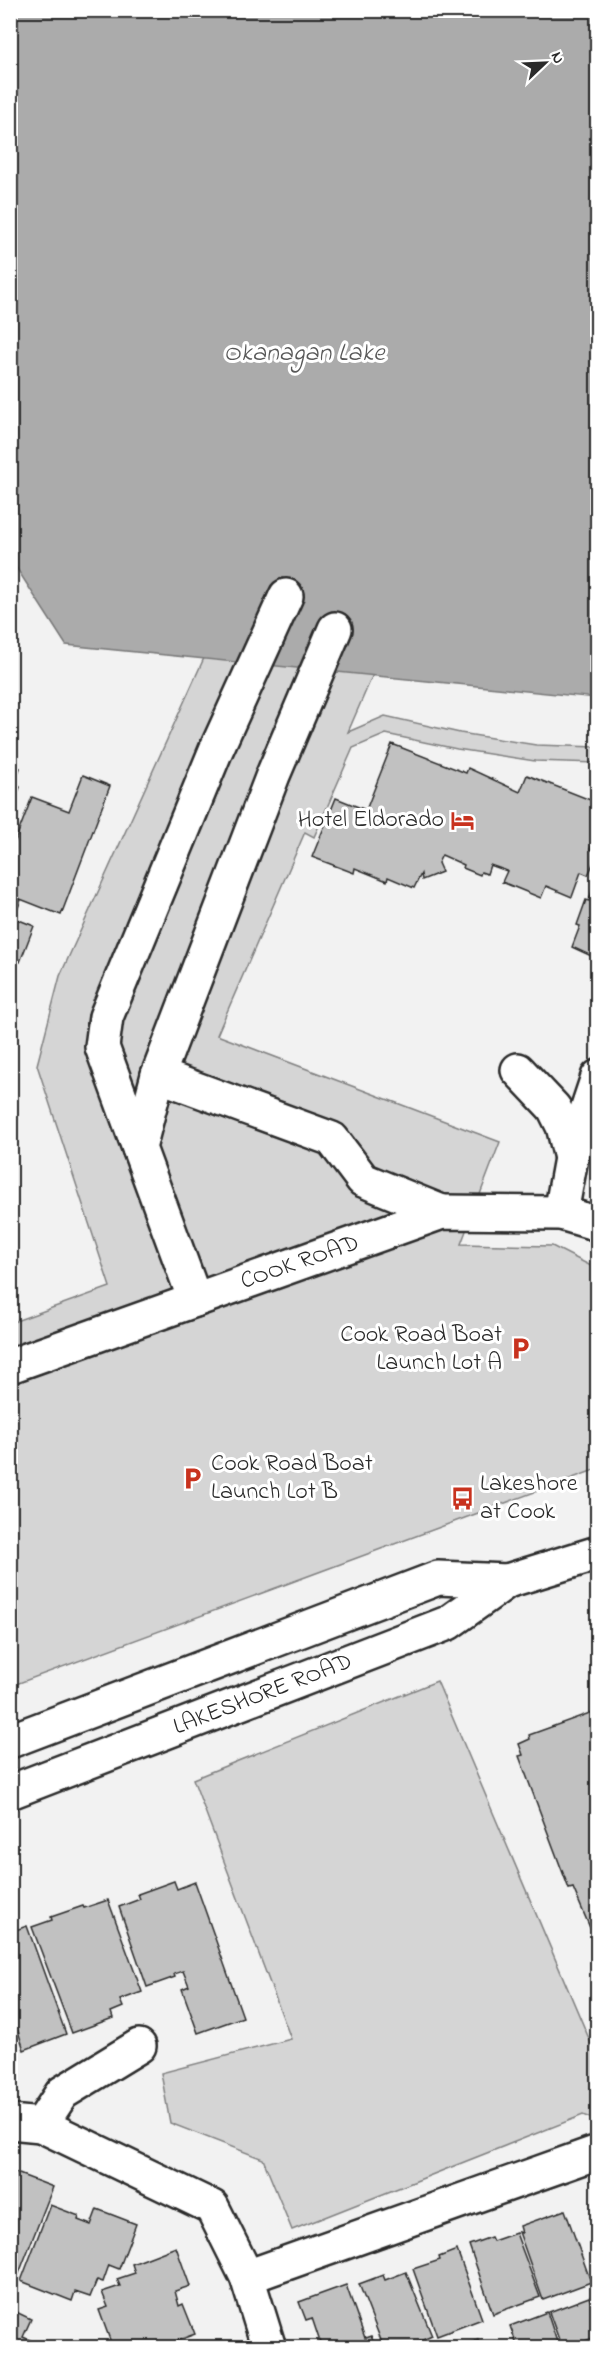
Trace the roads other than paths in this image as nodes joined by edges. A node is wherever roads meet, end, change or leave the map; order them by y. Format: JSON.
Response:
{"nodes":[{"id":1,"x":286,"y":596,"type":"dead end"},
{"id":2,"x":335,"y":629,"type":"dead end"},
{"id":3,"x":518,"y":1070,"type":"dead end"},
{"id":4,"x":158,"y":1074,"type":"junction"},
{"id":5,"x":597,"y":1077,"type":"edge"},
{"id":6,"x":139,"y":1148,"type":"junction"},
{"id":7,"x":571,"y":1158,"type":"junction"},
{"id":8,"x":442,"y":1212,"type":"junction"},
{"id":9,"x":561,"y":1213,"type":"junction"},
{"id":10,"x":597,"y":1224,"type":"edge"},
{"id":11,"x":195,"y":1300,"type":"junction"},
{"id":12,"x":10,"y":1366,"type":"edge"},
{"id":13,"x":597,"y":1553,"type":"edge"},
{"id":14,"x":507,"y":1581,"type":"junction"},
{"id":15,"x":10,"y":1741,"type":"edge"},
{"id":16,"x":10,"y":1792,"type":"edge"},
{"id":17,"x":139,"y":2046,"type":"dead end"},
{"id":18,"x":26,"y":2124,"type":"edge"},
{"id":19,"x":597,"y":2152,"type":"edge"},
{"id":20,"x":247,"y":2277,"type":"junction"},
{"id":21,"x":269,"y":2348,"type":"edge"}],
"edges":[{"from":1,"to":6,"type":"main road"},
{"from":2,"to":4,"type":"main road"},
{"from":3,"to":7,"type":"main road"},
{"from":4,"to":6,"type":"main road"},
{"from":4,"to":8,"type":"main road"},
{"from":5,"to":7,"type":"main road"},
{"from":6,"to":11,"type":"main road"},
{"from":7,"to":9,"type":"main road"},
{"from":8,"to":9,"type":"main road","name":"COOK ROAD"},
{"from":8,"to":11,"type":"main road","name":"COOK ROAD"},
{"from":9,"to":10,"type":"main road","name":"COOK ROAD"},
{"from":11,"to":12,"type":"main road","name":"COOK ROAD"},
{"from":13,"to":14,"type":"main road","name":"LAKESHORE ROAD"},
{"from":14,"to":15,"type":"main road","name":"LAKESHORE ROAD"},
{"from":14,"to":16,"type":"main road","name":"LAKESHORE ROAD"},
{"from":17,"to":18,"type":"main road"},
{"from":18,"to":20,"type":"main road"},
{"from":19,"to":20,"type":"main road"},
{"from":20,"to":21,"type":"main road"}]}
